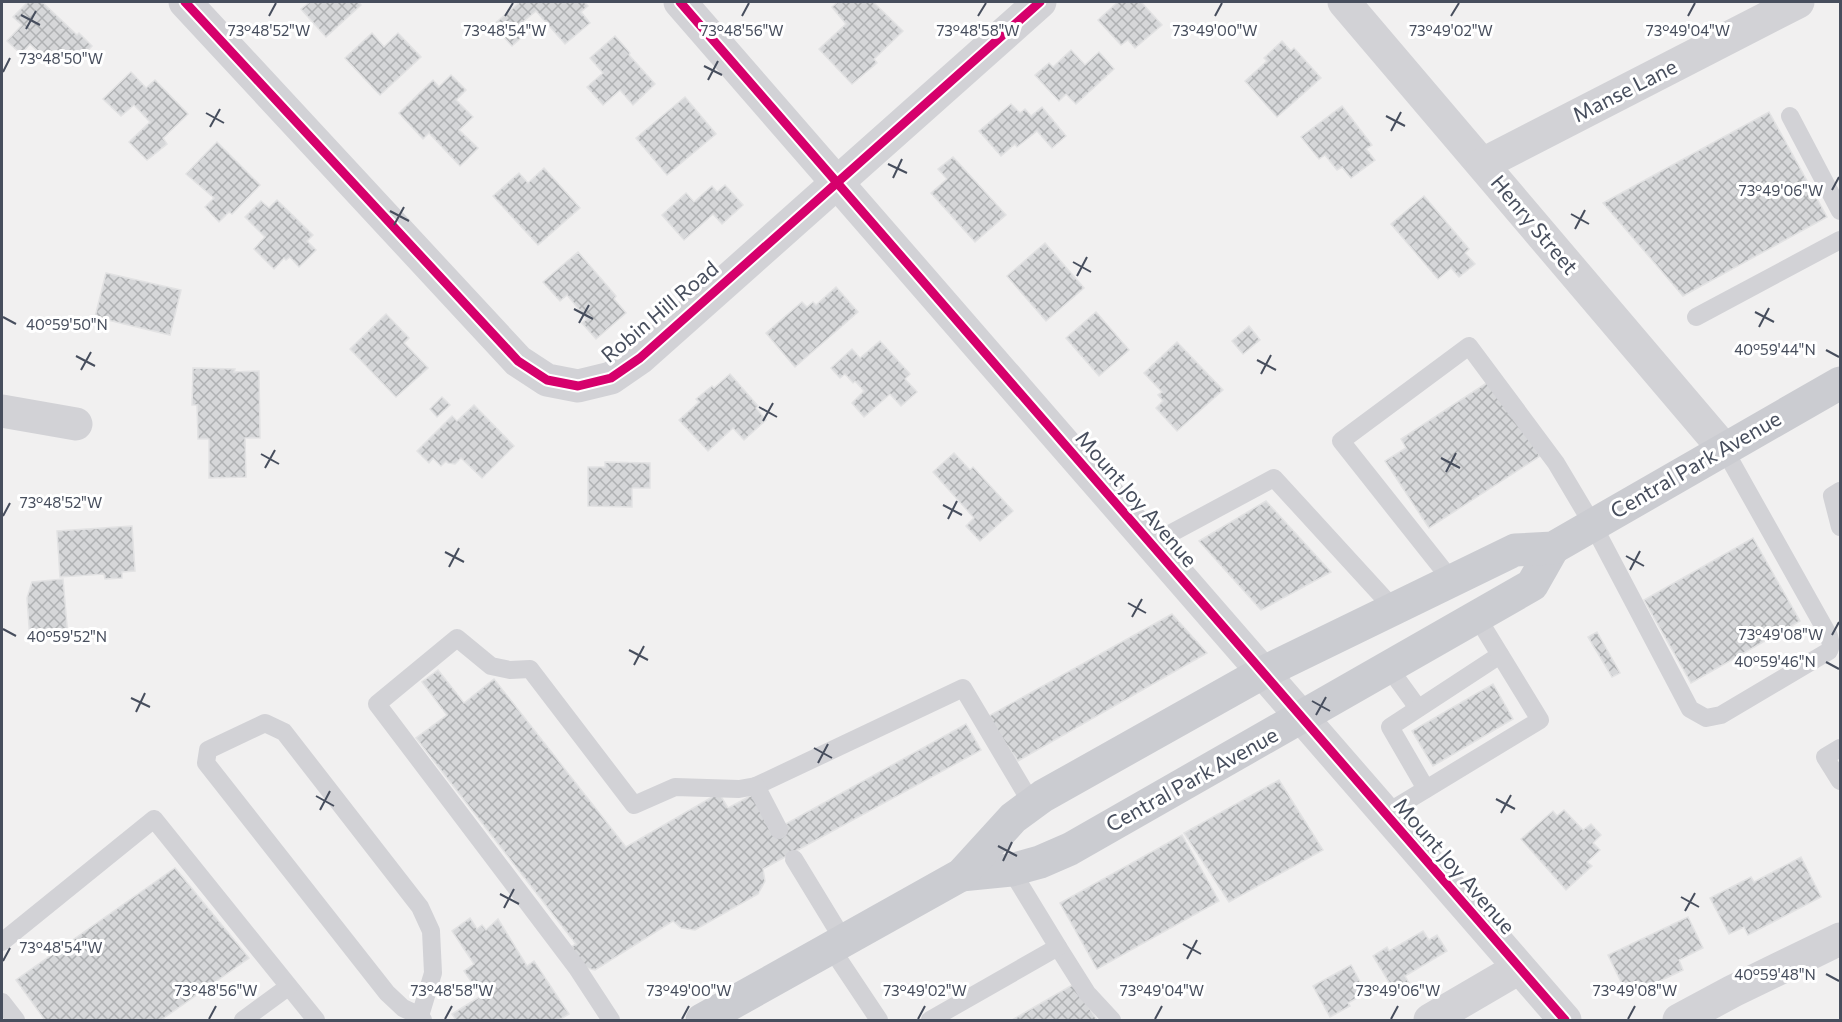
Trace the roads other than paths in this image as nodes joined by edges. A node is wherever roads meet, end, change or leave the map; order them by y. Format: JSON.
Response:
{"nodes":[{"id":1,"x":185,"y":2,"type":"edge"},
{"id":2,"x":680,"y":2,"type":"edge"},
{"id":3,"x":1040,"y":2,"type":"edge"},
{"id":4,"x":1344,"y":2,"type":"edge"},
{"id":5,"x":1798,"y":2,"type":"edge"},
{"id":6,"x":1790,"y":116,"type":"dead end"},
{"id":7,"x":1483,"y":164,"type":"junction"},
{"id":8,"x":837,"y":182,"type":"junction"},
{"id":9,"x":1840,"y":211,"type":"edge"},
{"id":10,"x":1840,"y":240,"type":"edge"},
{"id":11,"x":1696,"y":317,"type":"dead end"},
{"id":12,"x":1835,"y":393,"type":"edge"},
{"id":13,"x":2,"y":411,"type":"edge"},
{"id":14,"x":76,"y":424,"type":"dead end"},
{"id":15,"x":1724,"y":449,"type":"junction"},
{"id":16,"x":1840,"y":491,"type":"edge"},
{"id":17,"x":1593,"y":525,"type":"junction"},
{"id":18,"x":1840,"y":526,"type":"edge"},
{"id":19,"x":1151,"y":544,"type":"junction"},
{"id":20,"x":1553,"y":548,"type":"junction"},
{"id":21,"x":1452,"y":581,"type":"junction"},
{"id":22,"x":1394,"y":609,"type":"junction"},
{"id":23,"x":1477,"y":617,"type":"junction"},
{"id":24,"x":1500,"y":655,"type":"junction"},
{"id":25,"x":1389,"y":668,"type":"junction"},
{"id":26,"x":1262,"y":672,"type":"junction"},
{"id":27,"x":1418,"y":708,"type":"junction"},
{"id":28,"x":1302,"y":718,"type":"junction"},
{"id":29,"x":1840,"y":748,"type":"edge"},
{"id":30,"x":1840,"y":781,"type":"edge"},
{"id":31,"x":756,"y":786,"type":"junction"},
{"id":32,"x":1426,"y":789,"type":"junction"},
{"id":33,"x":1032,"y":804,"type":"junction"},
{"id":34,"x":1385,"y":814,"type":"junction"},
{"id":35,"x":779,"y":830,"type":"dead end"},
{"id":36,"x":794,"y":859,"type":"dead end"},
{"id":37,"x":1011,"y":870,"type":"junction"},
{"id":38,"x":961,"y":875,"type":"junction"},
{"id":39,"x":1840,"y":939,"type":"edge"},
{"id":40,"x":2,"y":942,"type":"edge"},
{"id":41,"x":838,"y":944,"type":"junction"},
{"id":42,"x":1058,"y":947,"type":"junction"},
{"id":43,"x":1519,"y":968,"type":"junction"},
{"id":44,"x":288,"y":987,"type":"junction"},
{"id":45,"x":2,"y":1002,"type":"edge"},
{"id":46,"x":422,"y":1018,"type":"edge"},
{"id":47,"x":16,"y":1020,"type":"edge"},
{"id":48,"x":243,"y":1020,"type":"edge"},
{"id":49,"x":316,"y":1020,"type":"edge"},
{"id":50,"x":611,"y":1020,"type":"edge"},
{"id":51,"x":702,"y":1020,"type":"edge"},
{"id":52,"x":879,"y":1020,"type":"edge"},
{"id":53,"x":930,"y":1020,"type":"edge"},
{"id":54,"x":1112,"y":1020,"type":"edge"},
{"id":55,"x":1430,"y":1020,"type":"edge"},
{"id":56,"x":1565,"y":1020,"type":"edge"},
{"id":57,"x":1679,"y":1020,"type":"edge"}],
"edges":[{"from":1,"to":8,"type":"street","name":"Robin Hill Road"},
{"from":2,"to":8,"type":"street","name":"Mount Joy Avenue"},
{"from":3,"to":8,"type":"street","name":"Robin Hill Road"},
{"from":4,"to":7,"type":"street","name":"Henry Street"},
{"from":5,"to":7,"type":"street","name":"Manse Lane"},
{"from":6,"to":9,"type":"lane"},
{"from":7,"to":15,"type":"street","name":"Henry Street"},
{"from":8,"to":19,"type":"street","name":"Mount Joy Avenue"},
{"from":10,"to":11,"type":"lane"},
{"from":12,"to":15,"type":"main road","name":"Central Park Avenue"},
{"from":13,"to":14,"type":"street"},
{"from":15,"to":17,"type":"main road","name":"Central Park Avenue"},
{"from":15,"to":17,"type":"lane"},
{"from":16,"to":18,"type":"lane"},
{"from":17,"to":20,"type":"main road","name":"Central Park Avenue"},
{"from":17,"to":21,"type":"lane"},
{"from":19,"to":22,"type":"lane"},
{"from":19,"to":26,"type":"street","name":"Mount Joy Avenue"},
{"from":20,"to":21,"type":"main road","name":"Central Park Avenue"},
{"from":20,"to":23,"type":"main road","name":"Central Park Avenue"},
{"from":21,"to":22,"type":"main road","name":"Central Park Avenue"},
{"from":22,"to":26,"type":"main road","name":"Central Park Avenue"},
{"from":23,"to":24,"type":"lane"},
{"from":23,"to":25,"type":"main road","name":"Central Park Avenue"},
{"from":24,"to":27,"type":"lane"},
{"from":24,"to":32,"type":"lane"},
{"from":25,"to":27,"type":"lane"},
{"from":25,"to":28,"type":"main road","name":"Central Park Avenue"},
{"from":26,"to":28,"type":"street","name":"Mount Joy Avenue"},
{"from":26,"to":33,"type":"main road","name":"Central Park Avenue"},
{"from":27,"to":32,"type":"lane"},
{"from":28,"to":34,"type":"street","name":"Mount Joy Avenue"},
{"from":28,"to":37,"type":"main road","name":"Central Park Avenue"},
{"from":29,"to":30,"type":"lane"},
{"from":31,"to":33,"type":"lane"},
{"from":31,"to":35,"type":"lane"},
{"from":31,"to":50,"type":"lane"},
{"from":32,"to":34,"type":"lane"},
{"from":33,"to":38,"type":"main road","name":"Central Park Avenue"},
{"from":34,"to":43,"type":"street","name":"Mount Joy Avenue"},
{"from":36,"to":41,"type":"lane"},
{"from":37,"to":38,"type":"main road","name":"Central Park Avenue"},
{"from":37,"to":42,"type":"lane"},
{"from":38,"to":41,"type":"main road","name":"Central Park Avenue"},
{"from":39,"to":57,"type":"street"},
{"from":40,"to":44,"type":"lane"},
{"from":41,"to":51,"type":"main road","name":"Central Park Avenue"},
{"from":41,"to":52,"type":"lane"},
{"from":42,"to":53,"type":"lane"},
{"from":42,"to":54,"type":"lane"},
{"from":43,"to":55,"type":"street"},
{"from":43,"to":56,"type":"street","name":"Mount Joy Avenue"},
{"from":44,"to":48,"type":"lane"},
{"from":44,"to":49,"type":"lane"},
{"from":45,"to":47,"type":"lane"},
{"from":46,"to":46,"type":"lane"}]}
